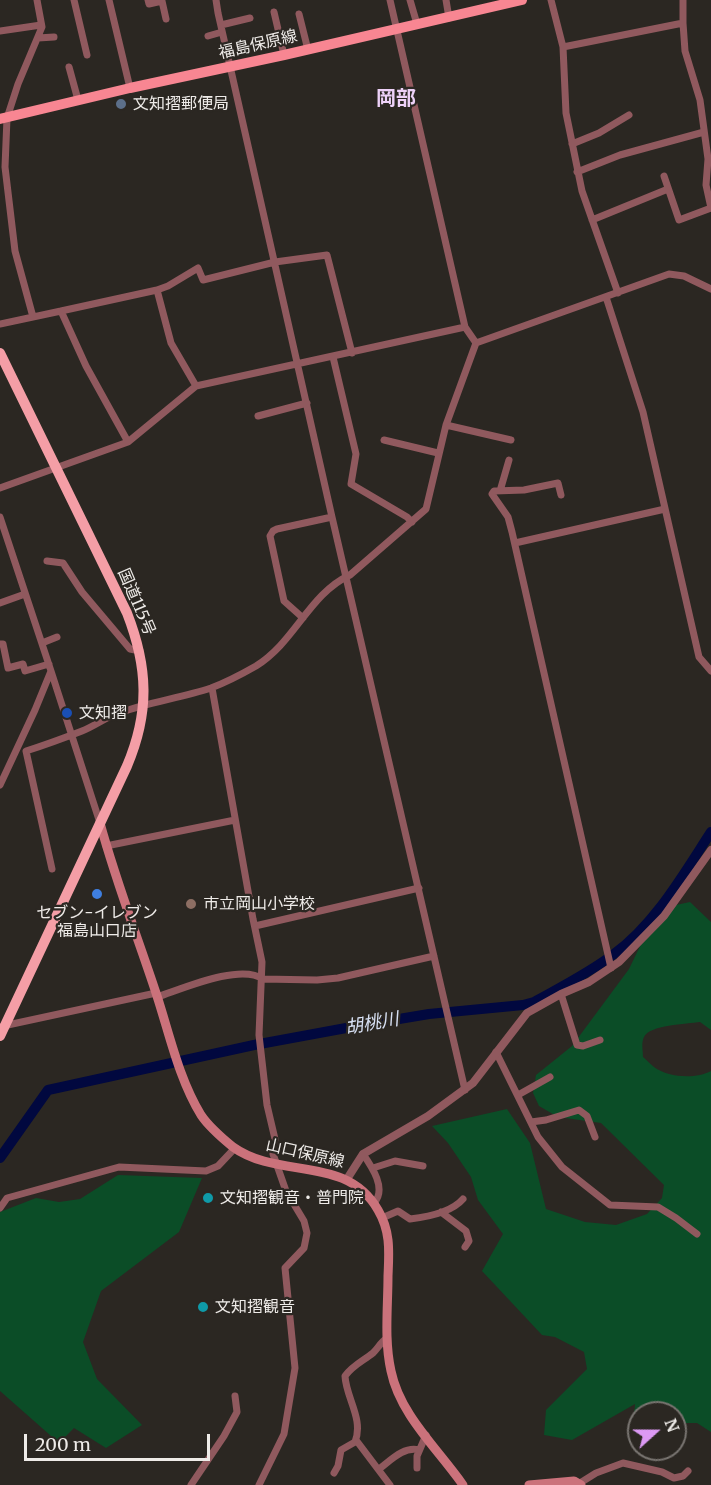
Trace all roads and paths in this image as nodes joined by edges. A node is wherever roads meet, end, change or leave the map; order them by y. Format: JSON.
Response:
{"nodes":[{"id":1,"x":37,"y":0,"type":"edge"},
{"id":2,"x":74,"y":0,"type":"edge"},
{"id":3,"x":109,"y":0,"type":"edge"},
{"id":4,"x":148,"y":0,"type":"edge"},
{"id":5,"x":216,"y":0,"type":"edge"},
{"id":6,"x":390,"y":0,"type":"edge"},
{"id":7,"x":410,"y":0,"type":"edge"},
{"id":8,"x":446,"y":0,"type":"edge"},
{"id":9,"x":551,"y":0,"type":"edge"},
{"id":10,"x":683,"y":0,"type":"edge"},
{"id":11,"x":515,"y":1,"type":"edge"},
{"id":12,"x":274,"y":12,"type":"dead end"},
{"id":13,"x":299,"y":14,"type":"dead end"},
{"id":14,"x":250,"y":18,"type":"dead end"},
{"id":15,"x":449,"y":18,"type":"junction"},
{"id":16,"x":166,"y":19,"type":"dead end"},
{"id":17,"x":683,"y":23,"type":"junction"},
{"id":18,"x":417,"y":24,"type":"junction"},
{"id":19,"x":41,"y":25,"type":"junction"},
{"id":20,"x":221,"y":29,"type":"junction"},
{"id":21,"x":397,"y":29,"type":"junction"},
{"id":22,"x":0,"y":31,"type":"edge"},
{"id":23,"x":208,"y":36,"type":"dead end"},
{"id":24,"x":54,"y":37,"type":"dead end"},
{"id":25,"x":38,"y":38,"type":"junction"},
{"id":26,"x":563,"y":47,"type":"junction"},
{"id":27,"x":308,"y":50,"type":"junction"},
{"id":28,"x":87,"y":55,"type":"dead end"},
{"id":29,"x":284,"y":55,"type":"junction"},
{"id":30,"x":69,"y":67,"type":"dead end"},
{"id":31,"x":230,"y":67,"type":"junction"},
{"id":32,"x":129,"y":88,"type":"junction"},
{"id":33,"x":78,"y":100,"type":"junction"},
{"id":34,"x":629,"y":115,"type":"dead end"},
{"id":35,"x":4,"y":119,"type":"edge"},
{"id":36,"x":704,"y":132,"type":"junction"},
{"id":37,"x":572,"y":144,"type":"junction"},
{"id":38,"x":577,"y":172,"type":"junction"},
{"id":39,"x":664,"y":176,"type":"dead end"},
{"id":40,"x":668,"y":189,"type":"junction"},
{"id":41,"x":711,"y":208,"type":"edge"},
{"id":42,"x":592,"y":220,"type":"junction"},
{"id":43,"x":275,"y":262,"type":"junction"},
{"id":44,"x":711,"y":289,"type":"edge"},
{"id":45,"x":157,"y":290,"type":"junction"},
{"id":46,"x":618,"y":293,"type":"junction"},
{"id":47,"x":606,"y":297,"type":"junction"},
{"id":48,"x":61,"y":311,"type":"junction"},
{"id":49,"x":33,"y":317,"type":"junction"},
{"id":50,"x":0,"y":324,"type":"edge"},
{"id":51,"x":465,"y":327,"type":"junction"},
{"id":52,"x":476,"y":343,"type":"junction"},
{"id":53,"x":0,"y":353,"type":"edge"},
{"id":54,"x":352,"y":353,"type":"junction"},
{"id":55,"x":333,"y":357,"type":"junction"},
{"id":56,"x":298,"y":364,"type":"junction"},
{"id":57,"x":196,"y":386,"type":"junction"},
{"id":58,"x":307,"y":404,"type":"junction"},
{"id":59,"x":258,"y":416,"type":"dead end"},
{"id":60,"x":446,"y":425,"type":"junction"},
{"id":61,"x":384,"y":440,"type":"dead end"},
{"id":62,"x":511,"y":440,"type":"dead end"},
{"id":63,"x":128,"y":442,"type":"junction"},
{"id":64,"x":438,"y":453,"type":"junction"},
{"id":65,"x":509,"y":460,"type":"dead end"},
{"id":66,"x":57,"y":469,"type":"junction"},
{"id":67,"x":0,"y":488,"type":"edge"},
{"id":68,"x":500,"y":491,"type":"junction"},
{"id":69,"x":561,"y":495,"type":"dead end"},
{"id":70,"x":665,"y":509,"type":"junction"},
{"id":71,"x":0,"y":517,"type":"edge"},
{"id":72,"x":332,"y":517,"type":"junction"},
{"id":73,"x":412,"y":522,"type":"junction"},
{"id":74,"x":1,"y":528,"type":"edge"},
{"id":75,"x":515,"y":543,"type":"junction"},
{"id":76,"x":47,"y":561,"type":"dead end"},
{"id":77,"x":346,"y":576,"type":"junction"},
{"id":78,"x":25,"y":594,"type":"junction"},
{"id":79,"x":0,"y":603,"type":"edge"},
{"id":80,"x":303,"y":618,"type":"junction"},
{"id":81,"x":57,"y":637,"type":"dead end"},
{"id":82,"x":42,"y":643,"type":"junction"},
{"id":83,"x":0,"y":644,"type":"edge"},
{"id":84,"x":140,"y":651,"type":"junction"},
{"id":85,"x":50,"y":668,"type":"junction"},
{"id":86,"x":711,"y":671,"type":"edge"},
{"id":87,"x":212,"y":687,"type":"junction"},
{"id":88,"x":145,"y":704,"type":"junction"},
{"id":89,"x":73,"y":734,"type":"junction"},
{"id":90,"x":26,"y":751,"type":"junction"},
{"id":91,"x":13,"y":758,"type":"junction"},
{"id":92,"x":0,"y":763,"type":"edge"},
{"id":93,"x":0,"y":785,"type":"edge"},
{"id":94,"x":235,"y":820,"type":"junction"},
{"id":95,"x":100,"y":823,"type":"junction"},
{"id":96,"x":106,"y":846,"type":"junction"},
{"id":97,"x":711,"y":849,"type":"edge"},
{"id":98,"x":52,"y":868,"type":"dead end"},
{"id":99,"x":419,"y":888,"type":"junction"},
{"id":100,"x":255,"y":926,"type":"junction"},
{"id":101,"x":434,"y":956,"type":"junction"},
{"id":102,"x":611,"y":968,"type":"junction"},
{"id":103,"x":263,"y":979,"type":"junction"},
{"id":104,"x":561,"y":994,"type":"junction"},
{"id":105,"x":156,"y":995,"type":"junction"},
{"id":106,"x":2,"y":1029,"type":"edge"},
{"id":107,"x":600,"y":1040,"type":"dead end"},
{"id":108,"x":496,"y":1052,"type":"junction"},
{"id":109,"x":550,"y":1077,"type":"dead end"},
{"id":110,"x":465,"y":1090,"type":"junction"},
{"id":111,"x":518,"y":1095,"type":"junction"},
{"id":112,"x":531,"y":1122,"type":"junction"},
{"id":113,"x":595,"y":1137,"type":"dead end"},
{"id":114,"x":234,"y":1148,"type":"junction"},
{"id":115,"x":363,"y":1154,"type":"junction"},
{"id":116,"x":278,"y":1165,"type":"junction"},
{"id":117,"x":423,"y":1166,"type":"dead end"},
{"id":118,"x":373,"y":1168,"type":"junction"},
{"id":119,"x":347,"y":1179,"type":"junction"},
{"id":120,"x":463,"y":1199,"type":"dead end"},
{"id":121,"x":374,"y":1203,"type":"junction"},
{"id":122,"x":0,"y":1208,"type":"edge"},
{"id":123,"x":441,"y":1212,"type":"junction"},
{"id":124,"x":382,"y":1218,"type":"junction"},
{"id":125,"x":697,"y":1234,"type":"dead end"},
{"id":126,"x":465,"y":1247,"type":"dead end"},
{"id":127,"x":387,"y":1338,"type":"junction"},
{"id":128,"x":235,"y":1396,"type":"dead end"},
{"id":129,"x":426,"y":1435,"type":"junction"},
{"id":130,"x":356,"y":1440,"type":"junction"},
{"id":131,"x":419,"y":1450,"type":"junction"},
{"id":132,"x":417,"y":1468,"type":"dead end"},
{"id":133,"x":379,"y":1469,"type":"junction"},
{"id":134,"x":688,"y":1471,"type":"dead end"},
{"id":135,"x":334,"y":1473,"type":"dead end"},
{"id":136,"x":580,"y":1484,"type":"edge"},
{"id":137,"x":191,"y":1485,"type":"edge"},
{"id":138,"x":259,"y":1485,"type":"edge"},
{"id":139,"x":390,"y":1485,"type":"edge"},
{"id":140,"x":463,"y":1485,"type":"edge"},
{"id":141,"x":529,"y":1485,"type":"edge"}],
"edges":[{"from":1,"to":19,"type":"street"},
{"from":2,"to":28,"type":"street"},
{"from":3,"to":32,"type":"street"},
{"from":4,"to":16,"type":"street"},
{"from":5,"to":20,"type":"street"},
{"from":6,"to":21,"type":"street"},
{"from":7,"to":18,"type":"street"},
{"from":8,"to":15,"type":"street"},
{"from":9,"to":26,"type":"street"},
{"from":10,"to":17,"type":"street"},
{"from":11,"to":15,"type":"main road","name":"福島保原線"},
{"from":12,"to":29,"type":"street"},
{"from":13,"to":27,"type":"street"},
{"from":14,"to":20,"type":"street"},
{"from":15,"to":18,"type":"main road","name":"福島保原線"},
{"from":17,"to":26,"type":"street"},
{"from":17,"to":36,"type":"street"},
{"from":18,"to":21,"type":"main road","name":"福島保原線"},
{"from":19,"to":22,"type":"street"},
{"from":19,"to":25,"type":"street"},
{"from":20,"to":23,"type":"street"},
{"from":20,"to":31,"type":"street"},
{"from":21,"to":27,"type":"main road","name":"福島保原線"},
{"from":21,"to":51,"type":"street"},
{"from":24,"to":25,"type":"street"},
{"from":25,"to":35,"type":"street"},
{"from":26,"to":37,"type":"street"},
{"from":27,"to":29,"type":"main road","name":"福島保原線"},
{"from":29,"to":31,"type":"main road","name":"福島保原線"},
{"from":30,"to":33,"type":"street"},
{"from":31,"to":32,"type":"main road","name":"福島保原線"},
{"from":31,"to":43,"type":"street"},
{"from":32,"to":33,"type":"main road","name":"福島保原線"},
{"from":33,"to":35,"type":"main road","name":"福島保原線"},
{"from":34,"to":37,"type":"street"},
{"from":35,"to":49,"type":"street"},
{"from":36,"to":38,"type":"street"},
{"from":36,"to":41,"type":"street"},
{"from":37,"to":38,"type":"street"},
{"from":38,"to":42,"type":"street"},
{"from":39,"to":40,"type":"street"},
{"from":40,"to":41,"type":"street"},
{"from":40,"to":42,"type":"street"},
{"from":42,"to":46,"type":"street"},
{"from":43,"to":45,"type":"street"},
{"from":43,"to":54,"type":"street"},
{"from":43,"to":56,"type":"street"},
{"from":44,"to":46,"type":"street"},
{"from":45,"to":48,"type":"street"},
{"from":45,"to":57,"type":"street"},
{"from":46,"to":47,"type":"street"},
{"from":47,"to":52,"type":"street"},
{"from":47,"to":70,"type":"street"},
{"from":48,"to":49,"type":"street"},
{"from":48,"to":63,"type":"street"},
{"from":49,"to":50,"type":"street"},
{"from":51,"to":52,"type":"street"},
{"from":51,"to":54,"type":"street"},
{"from":52,"to":60,"type":"street"},
{"from":53,"to":66,"type":"highway","name":"国道115号"},
{"from":54,"to":55,"type":"street"},
{"from":55,"to":56,"type":"street"},
{"from":55,"to":73,"type":"street"},
{"from":56,"to":57,"type":"street"},
{"from":56,"to":58,"type":"street"},
{"from":57,"to":63,"type":"street"},
{"from":58,"to":59,"type":"street"},
{"from":58,"to":72,"type":"street"},
{"from":60,"to":62,"type":"street"},
{"from":60,"to":64,"type":"street"},
{"from":61,"to":64,"type":"street"},
{"from":63,"to":66,"type":"street"},
{"from":64,"to":73,"type":"street"},
{"from":65,"to":68,"type":"street"},
{"from":66,"to":67,"type":"street"},
{"from":66,"to":84,"type":"highway","name":"国道115号"},
{"from":68,"to":69,"type":"street"},
{"from":68,"to":75,"type":"street"},
{"from":70,"to":75,"type":"street"},
{"from":70,"to":86,"type":"street"},
{"from":71,"to":74,"type":"street"},
{"from":72,"to":77,"type":"street"},
{"from":72,"to":80,"type":"street"},
{"from":73,"to":77,"type":"street"},
{"from":74,"to":78,"type":"street"},
{"from":75,"to":102,"type":"street"},
{"from":76,"to":84,"type":"street"},
{"from":77,"to":80,"type":"street"},
{"from":77,"to":99,"type":"street"},
{"from":78,"to":79,"type":"street"},
{"from":78,"to":82,"type":"street"},
{"from":80,"to":87,"type":"street"},
{"from":81,"to":82,"type":"street"},
{"from":82,"to":85,"type":"street"},
{"from":83,"to":85,"type":"street"},
{"from":84,"to":88,"type":"highway","name":"国道115号"},
{"from":85,"to":89,"type":"street"},
{"from":85,"to":91,"type":"street"},
{"from":87,"to":88,"type":"street"},
{"from":87,"to":94,"type":"street"},
{"from":88,"to":89,"type":"street"},
{"from":88,"to":95,"type":"highway","name":"国道115号"},
{"from":89,"to":90,"type":"street"},
{"from":89,"to":95,"type":"street"},
{"from":90,"to":91,"type":"street"},
{"from":90,"to":98,"type":"street"},
{"from":91,"to":92,"type":"street"},
{"from":91,"to":93,"type":"street"},
{"from":94,"to":96,"type":"street"},
{"from":94,"to":100,"type":"street"},
{"from":95,"to":96,"type":"main road","name":"山口保原線"},
{"from":95,"to":106,"type":"highway","name":"国道115号"},
{"from":96,"to":105,"type":"main road","name":"山口保原線"},
{"from":97,"to":102,"type":"street"},
{"from":99,"to":100,"type":"street"},
{"from":99,"to":101,"type":"street"},
{"from":100,"to":103,"type":"street"},
{"from":101,"to":103,"type":"street"},
{"from":101,"to":110,"type":"street"},
{"from":102,"to":104,"type":"street"},
{"from":103,"to":105,"type":"street"},
{"from":103,"to":116,"type":"street"},
{"from":104,"to":107,"type":"street"},
{"from":104,"to":108,"type":"street"},
{"from":105,"to":106,"type":"street"},
{"from":105,"to":114,"type":"main road","name":"山口保原線"},
{"from":108,"to":110,"type":"street"},
{"from":108,"to":111,"type":"street"},
{"from":109,"to":111,"type":"street"},
{"from":110,"to":115,"type":"street"},
{"from":111,"to":112,"type":"street"},
{"from":112,"to":113,"type":"street"},
{"from":112,"to":125,"type":"street"},
{"from":114,"to":116,"type":"main road","name":"山口保原線"},
{"from":114,"to":122,"type":"street"},
{"from":115,"to":118,"type":"street"},
{"from":115,"to":119,"type":"street"},
{"from":116,"to":119,"type":"main road","name":"山口保原線"},
{"from":116,"to":138,"type":"street"},
{"from":117,"to":118,"type":"street"},
{"from":118,"to":121,"type":"street"},
{"from":119,"to":121,"type":"main road","name":"山口保原線"},
{"from":120,"to":123,"type":"street"},
{"from":121,"to":124,"type":"main road","name":"山口保原線"},
{"from":123,"to":124,"type":"street"},
{"from":123,"to":126,"type":"street"},
{"from":124,"to":127,"type":"main road","name":"山口保原線"},
{"from":127,"to":129,"type":"main road","name":"山口保原線"},
{"from":127,"to":130,"type":"street"},
{"from":128,"to":137,"type":"street"},
{"from":129,"to":131,"type":"street"},
{"from":129,"to":140,"type":"main road","name":"山口保原線"},
{"from":130,"to":133,"type":"street"},
{"from":130,"to":135,"type":"street"},
{"from":131,"to":132,"type":"street"},
{"from":131,"to":133,"type":"street"},
{"from":133,"to":139,"type":"street"},
{"from":134,"to":136,"type":"street"},
{"from":136,"to":141,"type":"main road"}]}
